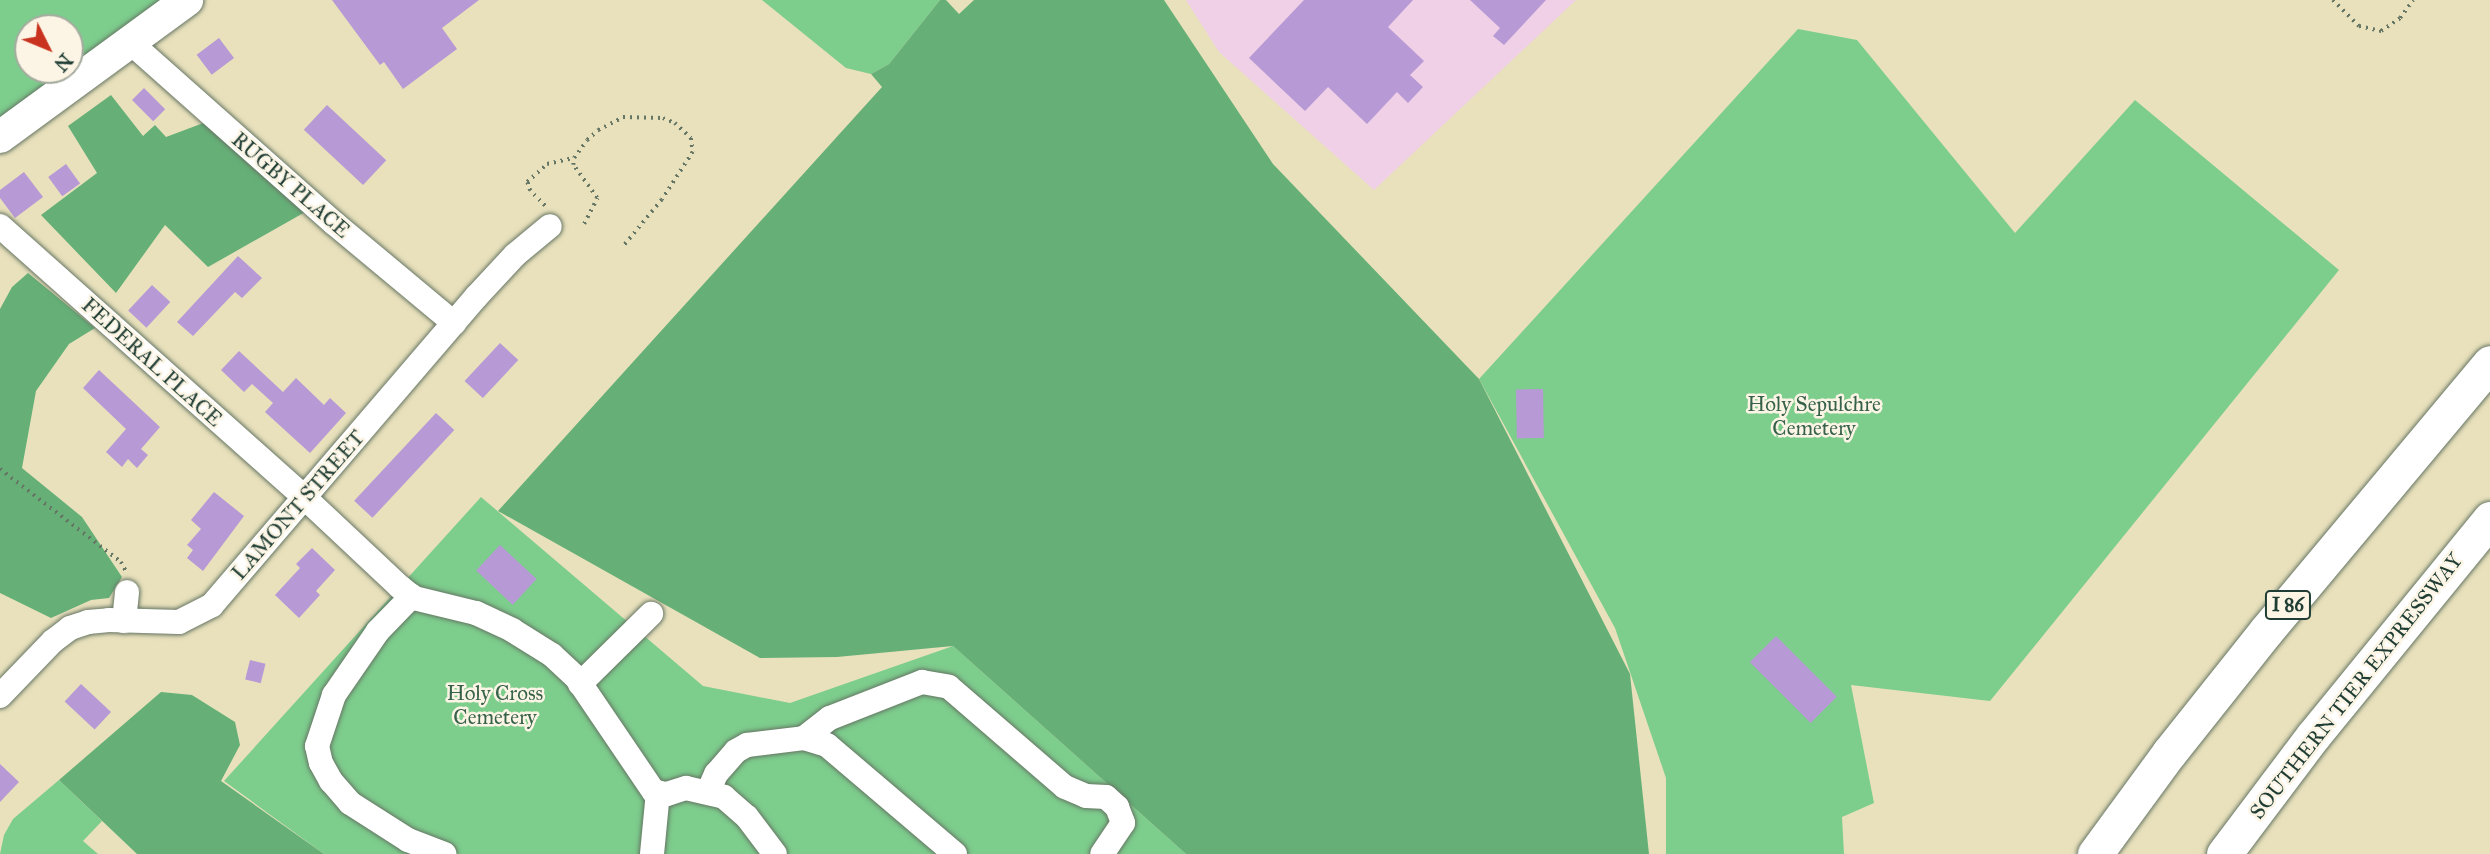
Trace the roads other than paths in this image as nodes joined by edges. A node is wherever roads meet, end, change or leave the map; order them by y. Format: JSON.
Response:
{"nodes":[{"id":1,"x":187,"y":0,"type":"edge"},
{"id":2,"x":131,"y":43,"type":"junction"},
{"id":3,"x":0,"y":137,"type":"edge"},
{"id":4,"x":551,"y":220,"type":"road end"},
{"id":5,"x":0,"y":226,"type":"edge"},
{"id":6,"x":454,"y":323,"type":"junction"},
{"id":7,"x":2490,"y":363,"type":"edge"},
{"id":8,"x":304,"y":497,"type":"junction"},
{"id":9,"x":2490,"y":519,"type":"edge"},
{"id":10,"x":405,"y":591,"type":"junction"},
{"id":11,"x":127,"y":592,"type":"road end"},
{"id":12,"x":651,"y":614,"type":"dead end"},
{"id":13,"x":124,"y":621,"type":"junction"},
{"id":14,"x":580,"y":684,"type":"junction"},
{"id":15,"x":0,"y":696,"type":"edge"},
{"id":16,"x":804,"y":738,"type":"junction"},
{"id":17,"x":658,"y":792,"type":"junction"},
{"id":18,"x":708,"y":792,"type":"junction"},
{"id":19,"x":444,"y":854,"type":"edge"},
{"id":20,"x":652,"y":854,"type":"edge"},
{"id":21,"x":775,"y":854,"type":"edge"},
{"id":22,"x":955,"y":854,"type":"edge"},
{"id":23,"x":1102,"y":854,"type":"edge"},
{"id":24,"x":2095,"y":854,"type":"edge"},
{"id":25,"x":2224,"y":854,"type":"edge"}],
"edges":[{"from":1,"to":2,"type":"main road"},
{"from":2,"to":3,"type":"main road"},
{"from":2,"to":6,"type":"street","name":"RUGBY PLACE"},
{"from":4,"to":6,"type":"street","name":"LAMONT STREET"},
{"from":5,"to":8,"type":"street","name":"FEDERAL PLACE"},
{"from":6,"to":8,"type":"street","name":"LAMONT STREET"},
{"from":7,"to":24,"type":"highway","number":"I 86"},
{"from":8,"to":10,"type":"street","name":"FEDERAL PLACE"},
{"from":8,"to":13,"type":"street","name":"LAMONT STREET"},
{"from":9,"to":25,"type":"highway","name":"SOUTHERN TIER EXPRESSWAY"},
{"from":10,"to":14,"type":"street"},
{"from":10,"to":19,"type":"street"},
{"from":11,"to":13,"type":"street"},
{"from":12,"to":14,"type":"street"},
{"from":13,"to":15,"type":"street","name":"LAMONT STREET"},
{"from":14,"to":17,"type":"street"},
{"from":16,"to":18,"type":"street"},
{"from":16,"to":22,"type":"street"},
{"from":16,"to":23,"type":"street"},
{"from":17,"to":18,"type":"street"},
{"from":17,"to":20,"type":"street"},
{"from":18,"to":21,"type":"street"}]}
